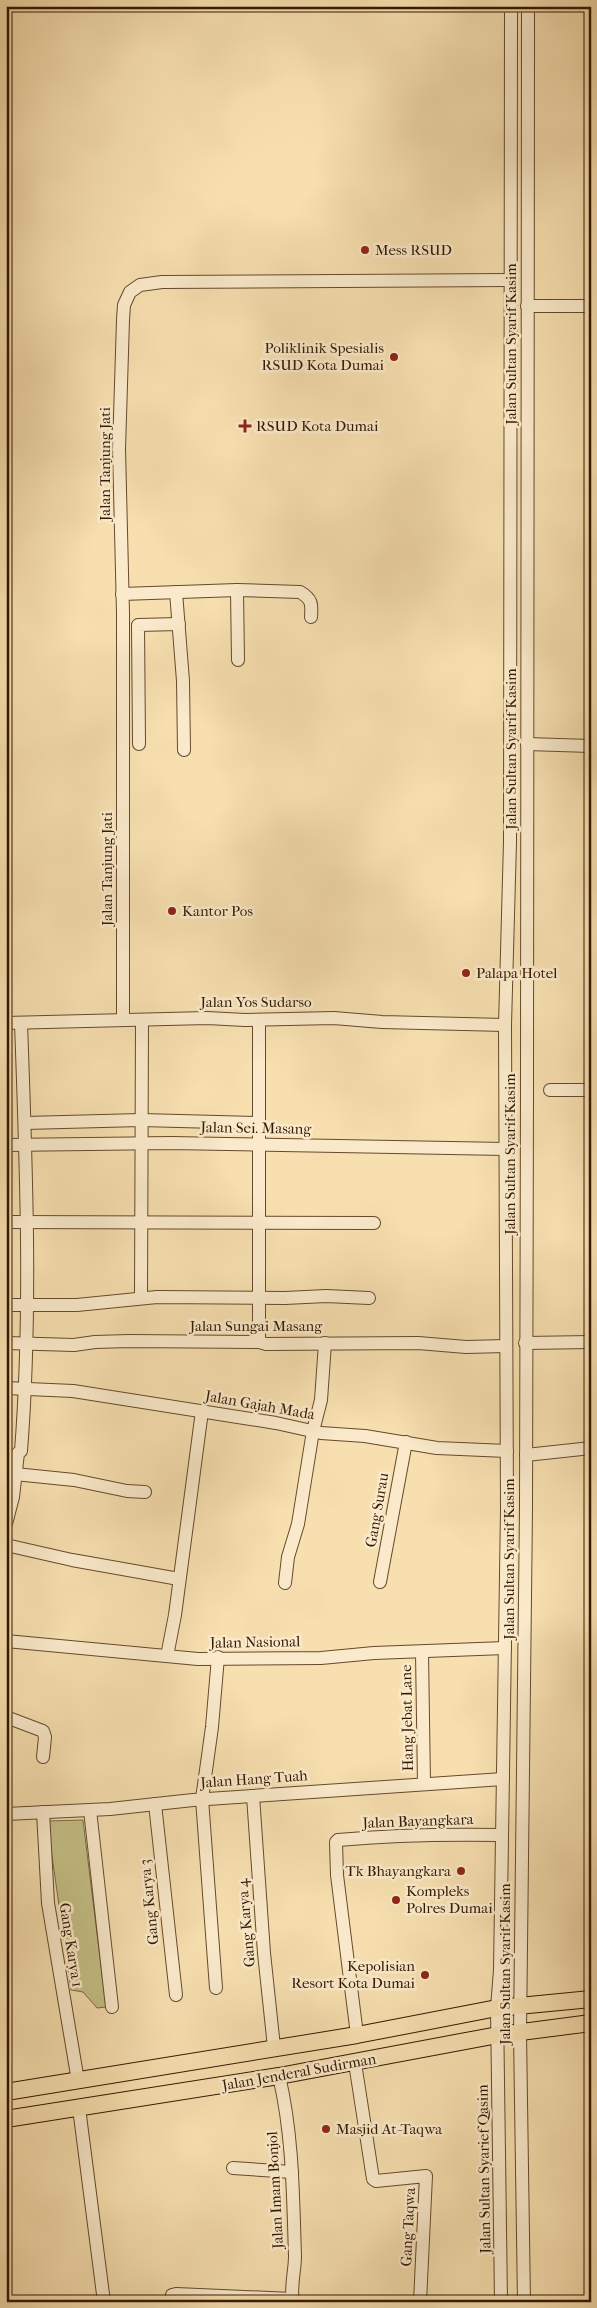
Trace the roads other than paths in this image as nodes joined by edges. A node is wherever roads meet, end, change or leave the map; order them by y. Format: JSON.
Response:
{"nodes":[{"id":1,"x":511,"y":6,"type":"edge"},
{"id":2,"x":528,"y":6,"type":"edge"},
{"id":3,"x":510,"y":280,"type":"junction"},
{"id":4,"x":527,"y":306,"type":"junction"},
{"id":5,"x":591,"y":306,"type":"edge"},
{"id":6,"x":237,"y":590,"type":"junction"},
{"id":7,"x":176,"y":592,"type":"junction"},
{"id":8,"x":122,"y":594,"type":"junction"},
{"id":9,"x":311,"y":617,"type":"dead end"},
{"id":10,"x":179,"y":624,"type":"junction"},
{"id":11,"x":527,"y":629,"type":"junction"},
{"id":12,"x":510,"y":630,"type":"junction"},
{"id":13,"x":238,"y":660,"type":"dead end"},
{"id":14,"x":140,"y":744,"type":"dead end"},
{"id":15,"x":527,"y":744,"type":"junction"},
{"id":16,"x":591,"y":746,"type":"edge"},
{"id":17,"x":184,"y":750,"type":"dead end"},
{"id":18,"x":123,"y":1020,"type":"junction"},
{"id":19,"x":259,"y":1020,"type":"junction"},
{"id":20,"x":142,"y":1021,"type":"junction"},
{"id":21,"x":6,"y":1023,"type":"edge"},
{"id":22,"x":21,"y":1023,"type":"junction"},
{"id":23,"x":505,"y":1024,"type":"junction"},
{"id":24,"x":527,"y":1090,"type":"junction"},
{"id":25,"x":591,"y":1090,"type":"edge"},
{"id":26,"x":98,"y":1120,"type":"junction"},
{"id":27,"x":142,"y":1120,"type":"junction"},
{"id":28,"x":171,"y":1121,"type":"junction"},
{"id":29,"x":24,"y":1123,"type":"junction"},
{"id":30,"x":259,"y":1123,"type":"junction"},
{"id":31,"x":98,"y":1143,"type":"junction"},
{"id":32,"x":171,"y":1143,"type":"junction"},
{"id":33,"x":142,"y":1144,"type":"junction"},
{"id":34,"x":6,"y":1145,"type":"edge"},
{"id":35,"x":24,"y":1145,"type":"junction"},
{"id":36,"x":260,"y":1145,"type":"junction"},
{"id":37,"x":506,"y":1149,"type":"junction"},
{"id":38,"x":26,"y":1221,"type":"junction"},
{"id":39,"x":6,"y":1222,"type":"edge"},
{"id":40,"x":141,"y":1222,"type":"junction"},
{"id":41,"x":259,"y":1223,"type":"junction"},
{"id":42,"x":374,"y":1223,"type":"dead end"},
{"id":43,"x":142,"y":1298,"type":"junction"},
{"id":44,"x":258,"y":1298,"type":"junction"},
{"id":45,"x":369,"y":1298,"type":"dead end"},
{"id":46,"x":6,"y":1305,"type":"edge"},
{"id":47,"x":26,"y":1305,"type":"junction"},
{"id":48,"x":259,"y":1342,"type":"junction"},
{"id":49,"x":591,"y":1342,"type":"edge"},
{"id":50,"x":6,"y":1343,"type":"edge"},
{"id":51,"x":324,"y":1343,"type":"junction"},
{"id":52,"x":525,"y":1343,"type":"junction"},
{"id":53,"x":27,"y":1344,"type":"junction"},
{"id":54,"x":506,"y":1346,"type":"junction"},
{"id":55,"x":6,"y":1388,"type":"edge"},
{"id":56,"x":26,"y":1389,"type":"junction"},
{"id":57,"x":202,"y":1411,"type":"junction"},
{"id":58,"x":313,"y":1431,"type":"junction"},
{"id":59,"x":406,"y":1442,"type":"junction"},
{"id":60,"x":591,"y":1448,"type":"edge"},
{"id":61,"x":507,"y":1451,"type":"junction"},
{"id":62,"x":12,"y":1452,"type":"edge"},
{"id":63,"x":526,"y":1455,"type":"junction"},
{"id":64,"x":15,"y":1474,"type":"junction"},
{"id":65,"x":145,"y":1492,"type":"dead end"},
{"id":66,"x":6,"y":1524,"type":"edge"},
{"id":67,"x":6,"y":1545,"type":"edge"},
{"id":68,"x":179,"y":1579,"type":"junction"},
{"id":69,"x":380,"y":1582,"type":"dead end"},
{"id":70,"x":285,"y":1583,"type":"dead end"},
{"id":71,"x":6,"y":1641,"type":"edge"},
{"id":72,"x":505,"y":1648,"type":"junction"},
{"id":73,"x":422,"y":1652,"type":"junction"},
{"id":74,"x":167,"y":1656,"type":"junction"},
{"id":75,"x":218,"y":1657,"type":"junction"},
{"id":76,"x":6,"y":1717,"type":"edge"},
{"id":77,"x":43,"y":1757,"type":"dead end"},
{"id":78,"x":503,"y":1779,"type":"junction"},
{"id":79,"x":424,"y":1784,"type":"junction"},
{"id":80,"x":253,"y":1796,"type":"junction"},
{"id":81,"x":202,"y":1799,"type":"junction"},
{"id":82,"x":155,"y":1804,"type":"junction"},
{"id":83,"x":90,"y":1810,"type":"junction"},
{"id":84,"x":43,"y":1812,"type":"junction"},
{"id":85,"x":6,"y":1814,"type":"edge"},
{"id":86,"x":502,"y":1835,"type":"junction"},
{"id":87,"x":216,"y":1988,"type":"dead end"},
{"id":88,"x":176,"y":1995,"type":"dead end"},
{"id":89,"x":591,"y":1999,"type":"edge"},
{"id":90,"x":520,"y":2006,"type":"junction"},
{"id":91,"x":112,"y":2007,"type":"dead end"},
{"id":92,"x":497,"y":2008,"type":"junction"},
{"id":93,"x":591,"y":2023,"type":"edge"},
{"id":94,"x":520,"y":2032,"type":"junction"},
{"id":95,"x":498,"y":2035,"type":"junction"},
{"id":96,"x":357,"y":2036,"type":"junction"},
{"id":97,"x":274,"y":2047,"type":"junction"},
{"id":98,"x":355,"y":2063,"type":"junction"},
{"id":99,"x":120,"y":2074,"type":"junction"},
{"id":100,"x":279,"y":2076,"type":"junction"},
{"id":101,"x":78,"y":2081,"type":"junction"},
{"id":102,"x":6,"y":2092,"type":"edge"},
{"id":103,"x":124,"y":2101,"type":"junction"},
{"id":104,"x":79,"y":2108,"type":"junction"},
{"id":105,"x":6,"y":2119,"type":"edge"},
{"id":106,"x":233,"y":2168,"type":"dead end"},
{"id":107,"x":292,"y":2172,"type":"junction"},
{"id":108,"x":292,"y":2300,"type":"edge"},
{"id":109,"x":104,"y":2302,"type":"edge"},
{"id":110,"x":171,"y":2302,"type":"edge"},
{"id":111,"x":420,"y":2302,"type":"edge"},
{"id":112,"x":501,"y":2302,"type":"edge"},
{"id":113,"x":524,"y":2302,"type":"edge"}],
"edges":[{"from":1,"to":3,"type":"street","name":"Jalan Sultan Syarif Kasim"},
{"from":2,"to":4,"type":"street","name":"Jalan Sultan Syarif Kasim"},
{"from":3,"to":8,"type":"street","name":"Jalan Tanjung Jati"},
{"from":3,"to":12,"type":"street","name":"Jalan Sultan Syarif Kasim"},
{"from":4,"to":5,"type":"street"},
{"from":4,"to":11,"type":"street","name":"Jalan Sultan Syarif Kasim"},
{"from":6,"to":7,"type":"street"},
{"from":6,"to":9,"type":"street"},
{"from":6,"to":13,"type":"street"},
{"from":7,"to":8,"type":"street"},
{"from":7,"to":10,"type":"street"},
{"from":8,"to":18,"type":"street","name":"Jalan Tanjung Jati"},
{"from":10,"to":14,"type":"street"},
{"from":10,"to":17,"type":"street"},
{"from":11,"to":12,"type":"street"},
{"from":11,"to":15,"type":"street","name":"Jalan Sultan Syarif Kasim"},
{"from":12,"to":23,"type":"street","name":"Jalan Sultan Syarif Kasim"},
{"from":15,"to":16,"type":"street"},
{"from":15,"to":24,"type":"street","name":"Jalan Sultan Syarif Kasim"},
{"from":18,"to":20,"type":"street","name":"Jalan Yos Sudarso"},
{"from":18,"to":22,"type":"street","name":"Jalan Yos Sudarso"},
{"from":19,"to":20,"type":"street","name":"Jalan Yos Sudarso"},
{"from":19,"to":23,"type":"street","name":"Jalan Yos Sudarso"},
{"from":19,"to":30,"type":"street"},
{"from":20,"to":27,"type":"street"},
{"from":21,"to":22,"type":"street","name":"Jalan Yos Sudarso"},
{"from":22,"to":29,"type":"street"},
{"from":23,"to":37,"type":"street","name":"Jalan Sultan Syarif Kasim"},
{"from":24,"to":25,"type":"street"},
{"from":24,"to":52,"type":"street","name":"Jalan Sultan Syarif Kasim"},
{"from":26,"to":27,"type":"street"},
{"from":26,"to":29,"type":"street"},
{"from":26,"to":31,"type":"street"},
{"from":27,"to":28,"type":"street"},
{"from":27,"to":33,"type":"street"},
{"from":28,"to":30,"type":"street"},
{"from":28,"to":32,"type":"street"},
{"from":29,"to":35,"type":"street"},
{"from":30,"to":36,"type":"street"},
{"from":31,"to":33,"type":"street","name":"Jalan Sei. Masang"},
{"from":31,"to":35,"type":"street","name":"Jalan Sei. Masang"},
{"from":32,"to":33,"type":"street","name":"Jalan Sei. Masang"},
{"from":32,"to":36,"type":"street","name":"Jalan Sei. Masang"},
{"from":33,"to":40,"type":"street"},
{"from":34,"to":35,"type":"street","name":"Jalan Sei. Masang"},
{"from":35,"to":38,"type":"street"},
{"from":36,"to":37,"type":"street","name":"Jalan Sei. Masang"},
{"from":36,"to":41,"type":"street"},
{"from":37,"to":54,"type":"street","name":"Jalan Sultan Syarif Kasim"},
{"from":38,"to":39,"type":"street"},
{"from":38,"to":40,"type":"street"},
{"from":38,"to":47,"type":"street"},
{"from":40,"to":41,"type":"street"},
{"from":40,"to":43,"type":"street"},
{"from":41,"to":42,"type":"street"},
{"from":41,"to":44,"type":"street"},
{"from":43,"to":44,"type":"street"},
{"from":43,"to":47,"type":"street"},
{"from":44,"to":45,"type":"street"},
{"from":44,"to":48,"type":"street"},
{"from":46,"to":47,"type":"street"},
{"from":47,"to":53,"type":"street"},
{"from":48,"to":51,"type":"street","name":"Jalan Sungai Masang"},
{"from":48,"to":53,"type":"street","name":"Jalan Sungai Masang"},
{"from":49,"to":52,"type":"street"},
{"from":50,"to":53,"type":"street","name":"Jalan Sungai Masang"},
{"from":51,"to":54,"type":"street","name":"Jalan Sungai Masang"},
{"from":51,"to":58,"type":"street"},
{"from":52,"to":63,"type":"street","name":"Jalan Sultan Syarif Kasim"},
{"from":53,"to":56,"type":"street"},
{"from":54,"to":61,"type":"street","name":"Jalan Sultan Syarif Kasim"},
{"from":55,"to":56,"type":"street","name":"Jalan Gajah Mada"},
{"from":56,"to":57,"type":"street","name":"Jalan Gajah Mada"},
{"from":56,"to":62,"type":"street"},
{"from":57,"to":58,"type":"street","name":"Jalan Gajah Mada"},
{"from":57,"to":68,"type":"street"},
{"from":58,"to":59,"type":"street","name":"Jalan Gajah Mada"},
{"from":58,"to":70,"type":"street"},
{"from":59,"to":61,"type":"street","name":"Jalan Gajah Mada"},
{"from":59,"to":69,"type":"street","name":"Gang Surau"},
{"from":60,"to":63,"type":"street"},
{"from":61,"to":72,"type":"street","name":"Jalan Sultan Syarif Kasim"},
{"from":62,"to":64,"type":"street"},
{"from":63,"to":90,"type":"street","name":"Jalan Sultan Syarif Kasim"},
{"from":64,"to":65,"type":"street"},
{"from":64,"to":66,"type":"street"},
{"from":67,"to":68,"type":"street"},
{"from":68,"to":74,"type":"street"},
{"from":71,"to":74,"type":"street","name":"Jalan Nasional"},
{"from":72,"to":73,"type":"street","name":"Jalan Nasional"},
{"from":72,"to":78,"type":"street","name":"Jalan Sultan Syarif Kasim"},
{"from":73,"to":75,"type":"street","name":"Jalan Nasional"},
{"from":73,"to":79,"type":"street","name":"Hang Jebat Lane"},
{"from":74,"to":75,"type":"street","name":"Jalan Nasional"},
{"from":75,"to":81,"type":"street"},
{"from":76,"to":77,"type":"street"},
{"from":78,"to":79,"type":"street","name":"Jalan Hang Tuah"},
{"from":78,"to":86,"type":"street","name":"Jalan Sultan Syarif Kasim"},
{"from":79,"to":80,"type":"street","name":"Jalan Hang Tuah"},
{"from":80,"to":81,"type":"street","name":"Jalan Hang Tuah"},
{"from":80,"to":97,"type":"street","name":"Gang Karya 4"},
{"from":81,"to":82,"type":"street","name":"Jalan Hang Tuah"},
{"from":81,"to":87,"type":"street"},
{"from":82,"to":83,"type":"street","name":"Jalan Hang Tuah"},
{"from":82,"to":88,"type":"street","name":"Gang Karya 3"},
{"from":83,"to":84,"type":"street","name":"Jalan Hang Tuah"},
{"from":83,"to":91,"type":"street"},
{"from":84,"to":85,"type":"street","name":"Jalan Hang Tuah"},
{"from":84,"to":101,"type":"street","name":"Gang Karya 1"},
{"from":86,"to":92,"type":"street","name":"Jalan Sultan Syarif Kasim"},
{"from":86,"to":96,"type":"street","name":"Jalan Bayangkara"},
{"from":89,"to":90,"type":"main road","name":"Jalan Jenderal Sudirman"},
{"from":90,"to":92,"type":"main road","name":"Jalan Jenderal Sudirman"},
{"from":90,"to":94,"type":"street","name":"Jalan Sultan Syarif Kasim"},
{"from":92,"to":95,"type":"street","name":"Jalan Sultan Syarif Kasim"},
{"from":92,"to":96,"type":"main road","name":"Jalan Jenderal Sudirman"},
{"from":93,"to":94,"type":"main road","name":"Jalan Jenderal Sudirman"},
{"from":94,"to":95,"type":"main road","name":"Jalan Jenderal Sudirman"},
{"from":94,"to":113,"type":"street","name":"Jalan Sultan Syarif Kasim"},
{"from":95,"to":98,"type":"main road","name":"Jalan Jenderal Sudirman"},
{"from":95,"to":112,"type":"street","name":"Jalan Sultan Syarief Qasim"},
{"from":96,"to":97,"type":"main road","name":"Jalan Jenderal Sudirman"},
{"from":97,"to":99,"type":"main road","name":"Jalan Jenderal Sudirman"},
{"from":98,"to":100,"type":"main road","name":"Jalan Jenderal Sudirman"},
{"from":98,"to":111,"type":"street","name":"Gang Taqwa"},
{"from":99,"to":101,"type":"main road","name":"Jalan Jenderal Sudirman"},
{"from":99,"to":103,"type":"main road"},
{"from":100,"to":103,"type":"main road","name":"Jalan Jenderal Sudirman"},
{"from":100,"to":107,"type":"street","name":"Jalan Imam Bonjol"},
{"from":101,"to":102,"type":"main road","name":"Jalan Jenderal Sudirman"},
{"from":103,"to":104,"type":"main road","name":"Jalan Jenderal Sudirman"},
{"from":104,"to":105,"type":"main road","name":"Jalan Jenderal Sudirman"},
{"from":104,"to":109,"type":"street"},
{"from":106,"to":107,"type":"street"},
{"from":107,"to":108,"type":"street","name":"Jalan Imam Bonjol"},
{"from":108,"to":110,"type":"street"}]}
